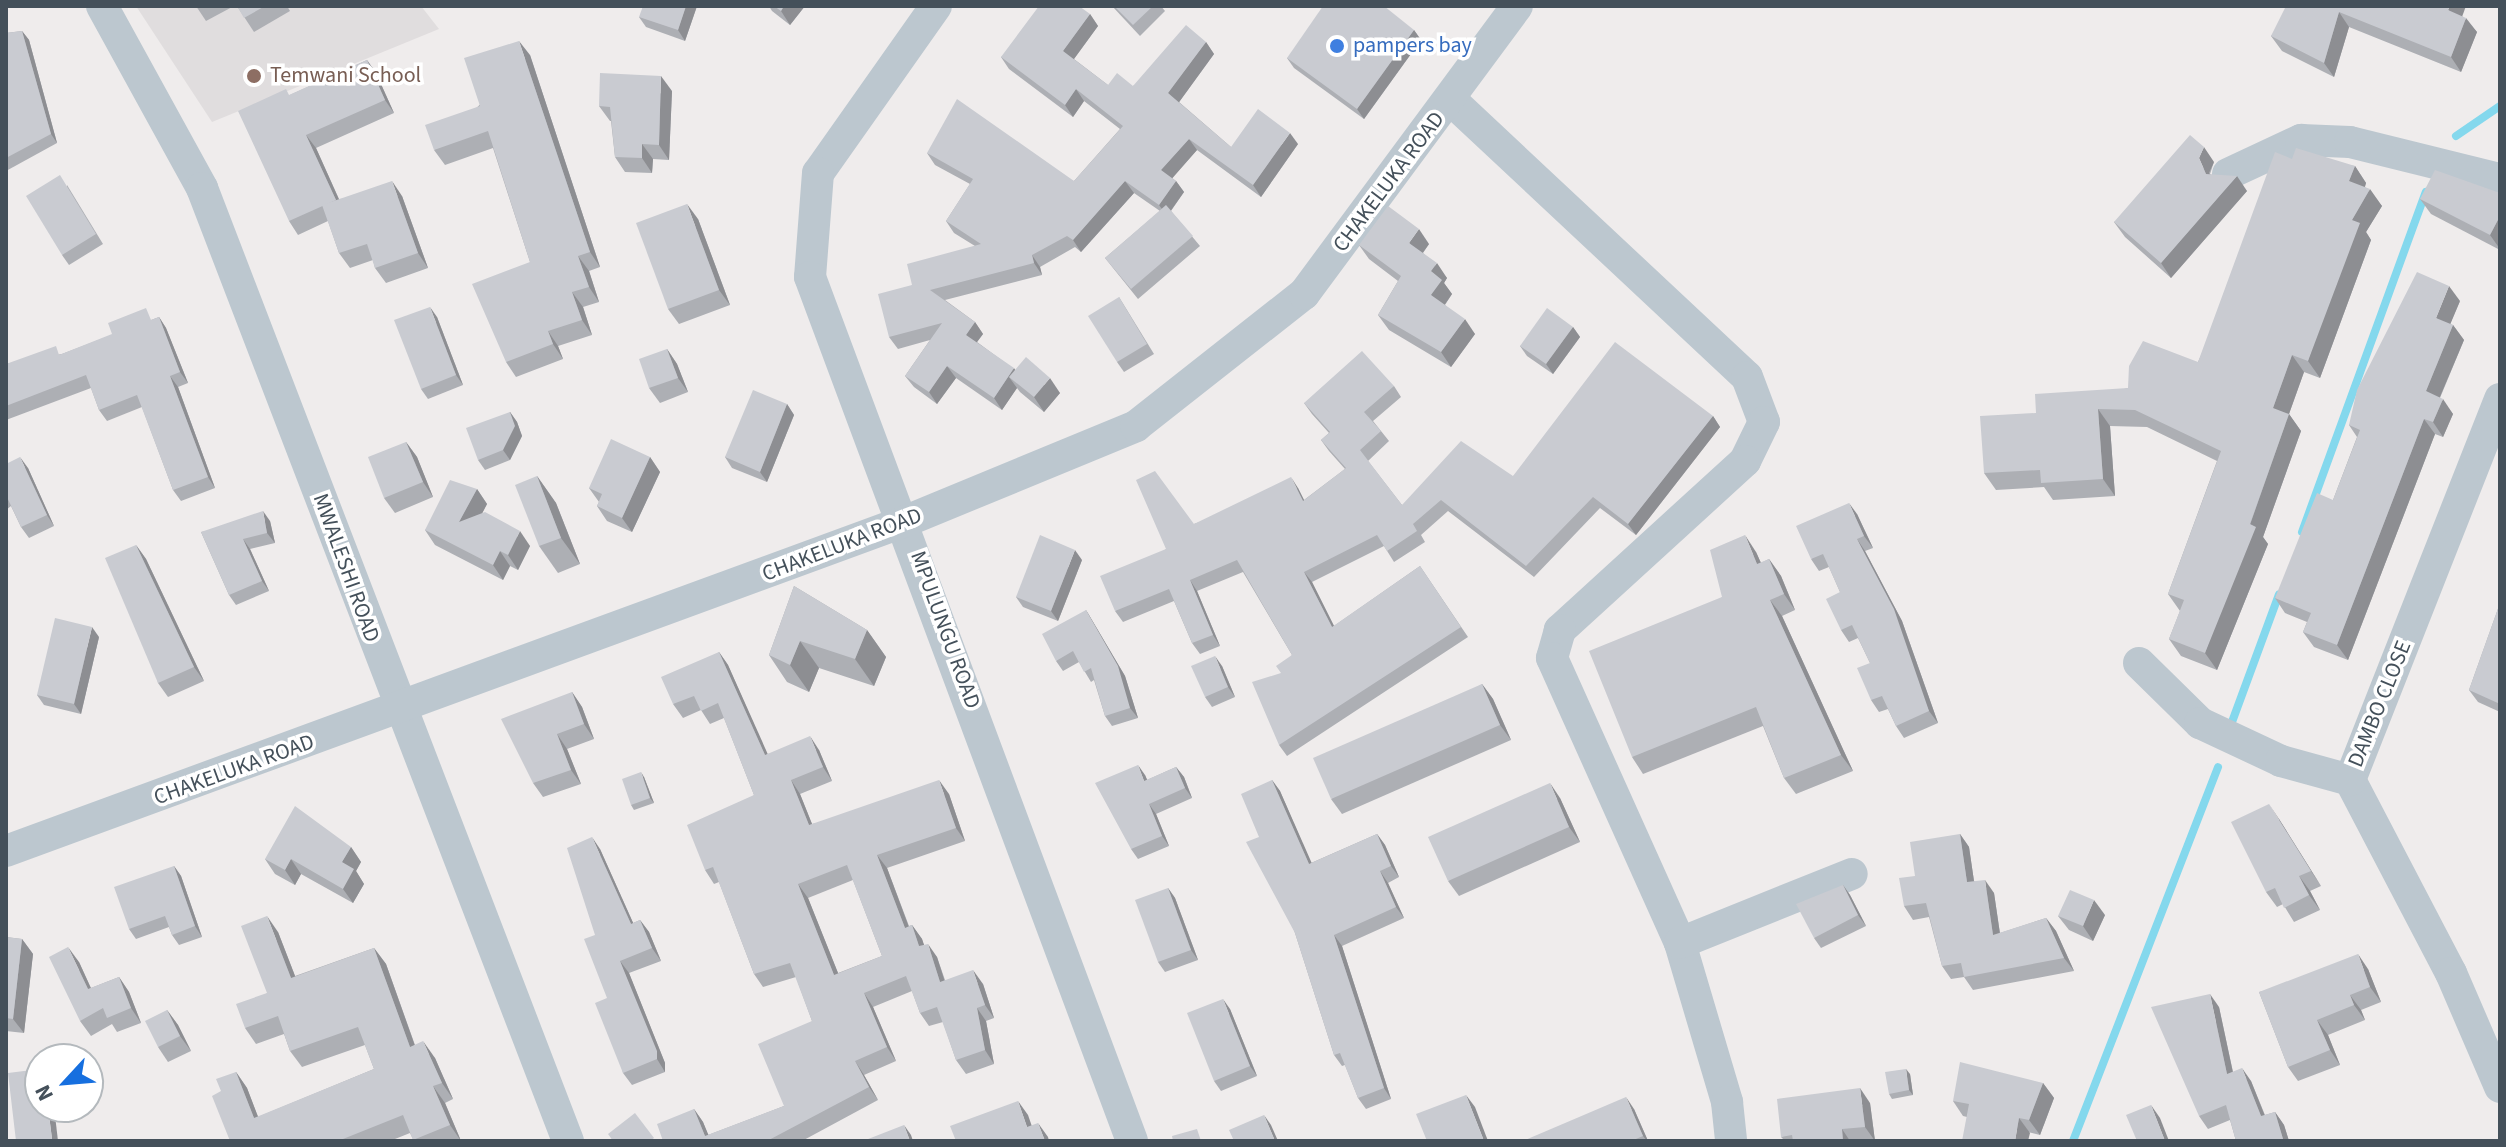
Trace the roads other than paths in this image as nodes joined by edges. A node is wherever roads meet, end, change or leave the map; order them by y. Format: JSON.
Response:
{"nodes":[{"id":1,"x":102,"y":6,"type":"edge"},
{"id":2,"x":936,"y":6,"type":"edge"},
{"id":3,"x":1517,"y":6,"type":"edge"},
{"id":4,"x":1451,"y":100,"type":"junction"},
{"id":5,"x":2228,"y":174,"type":"edge"},
{"id":6,"x":2500,"y":179,"type":"edge"},
{"id":7,"x":2500,"y":399,"type":"edge"},
{"id":8,"x":906,"y":521,"type":"junction"},
{"id":9,"x":2139,"y":663,"type":"dead end"},
{"id":10,"x":397,"y":711,"type":"junction"},
{"id":11,"x":2350,"y":780,"type":"junction"},
{"id":12,"x":6,"y":851,"type":"edge"},
{"id":13,"x":1852,"y":874,"type":"dead end"},
{"id":14,"x":1680,"y":943,"type":"junction"},
{"id":15,"x":2500,"y":1087,"type":"edge"},
{"id":16,"x":568,"y":1141,"type":"edge"},
{"id":17,"x":1132,"y":1141,"type":"edge"},
{"id":18,"x":1731,"y":1141,"type":"edge"}],
"edges":[{"from":1,"to":10,"type":"street","name":"MWALESHI ROAD"},
{"from":2,"to":8,"type":"street","name":"MPULUNGU ROAD"},
{"from":3,"to":4,"type":"street","name":"CHAKELUKA ROAD"},
{"from":4,"to":8,"type":"street","name":"CHAKELUKA ROAD"},
{"from":4,"to":14,"type":"street"},
{"from":5,"to":6,"type":"street"},
{"from":7,"to":11,"type":"street","name":"DAMBO CLOSE"},
{"from":8,"to":10,"type":"street","name":"CHAKELUKA ROAD"},
{"from":8,"to":17,"type":"street","name":"MPULUNGU ROAD"},
{"from":9,"to":11,"type":"street"},
{"from":10,"to":12,"type":"street","name":"CHAKELUKA ROAD"},
{"from":10,"to":16,"type":"street","name":"MWALESHI ROAD"},
{"from":11,"to":15,"type":"street","name":"DAMBO CLOSE"},
{"from":13,"to":14,"type":"street"},
{"from":14,"to":18,"type":"street"}]}
